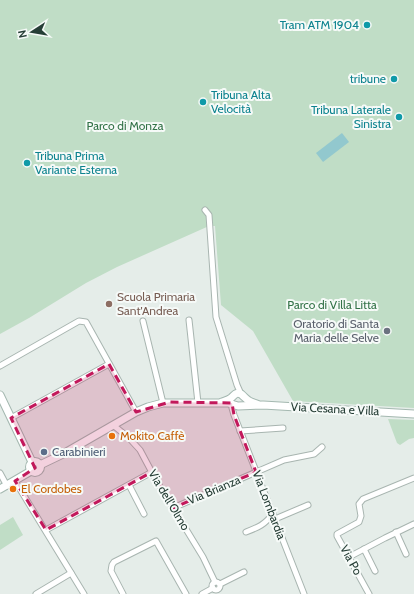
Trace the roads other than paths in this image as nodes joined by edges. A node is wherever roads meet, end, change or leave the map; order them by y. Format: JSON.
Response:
{"nodes":[{"id":1,"x":205,"y":210,"type":"dead end"},
{"id":2,"x":189,"y":320,"type":"dead end"},
{"id":3,"x":143,"y":321,"type":"dead end"},
{"id":4,"x":109,"y":364,"type":"junction"},
{"id":5,"x":0,"y":366,"type":"edge"},
{"id":6,"x":0,"y":395,"type":"edge"},
{"id":7,"x":237,"y":400,"type":"junction"},
{"id":8,"x":163,"y":402,"type":"junction"},
{"id":9,"x":198,"y":402,"type":"junction"},
{"id":10,"x":136,"y":412,"type":"junction"},
{"id":11,"x":411,"y":414,"type":"edge"},
{"id":12,"x":11,"y":418,"type":"junction"},
{"id":13,"x":113,"y":425,"type":"junction"},
{"id":14,"x":284,"y":428,"type":"dead end"},
{"id":15,"x":240,"y":431,"type":"junction"},
{"id":16,"x":322,"y":447,"type":"dead end"},
{"id":17,"x":32,"y":462,"type":"junction"},
{"id":18,"x":40,"y":466,"type":"junction"},
{"id":19,"x":31,"y":471,"type":"junction"},
{"id":20,"x":152,"y":472,"type":"junction"},
{"id":21,"x":256,"y":472,"type":"junction"},
{"id":22,"x":0,"y":474,"type":"edge"},
{"id":23,"x":414,"y":478,"type":"edge"},
{"id":24,"x":16,"y":481,"type":"junction"},
{"id":25,"x":129,"y":485,"type":"junction"},
{"id":26,"x":3,"y":487,"type":"edge"},
{"id":27,"x":308,"y":505,"type":"dead end"},
{"id":28,"x":173,"y":508,"type":"junction"},
{"id":29,"x":144,"y":514,"type":"dead end"},
{"id":30,"x":274,"y":517,"type":"junction"},
{"id":31,"x":414,"y":524,"type":"edge"},
{"id":32,"x":46,"y":530,"type":"junction"},
{"id":33,"x":246,"y":532,"type":"dead end"},
{"id":34,"x":396,"y":532,"type":"junction"},
{"id":35,"x":364,"y":549,"type":"junction"},
{"id":36,"x":406,"y":554,"type":"dead end"},
{"id":37,"x":349,"y":557,"type":"junction"},
{"id":38,"x":375,"y":571,"type":"dead end"},
{"id":39,"x":244,"y":572,"type":"dead end"},
{"id":40,"x":71,"y":573,"type":"junction"},
{"id":41,"x":218,"y":587,"type":"edge"},
{"id":42,"x":36,"y":594,"type":"edge"},
{"id":43,"x":84,"y":594,"type":"edge"},
{"id":44,"x":123,"y":594,"type":"edge"},
{"id":45,"x":186,"y":594,"type":"edge"},
{"id":46,"x":202,"y":594,"type":"edge"},
{"id":47,"x":304,"y":594,"type":"edge"},
{"id":48,"x":369,"y":594,"type":"edge"}],
"edges":[{"from":1,"to":7,"type":"street","name":"Via Lombardia"},
{"from":2,"to":9,"type":"street"},
{"from":3,"to":8,"type":"street"},
{"from":4,"to":5,"type":"street"},
{"from":4,"to":10,"type":"street"},
{"from":4,"to":12,"type":"street"},
{"from":6,"to":12,"type":"main road"},
{"from":7,"to":9,"type":"main road","name":"Via Cesana e Villa"},
{"from":7,"to":11,"type":"main road","name":"Via Cesana e Villa"},
{"from":7,"to":15,"type":"street","name":"Via Lombardia"},
{"from":8,"to":9,"type":"main road","name":"Via Cesana e Villa"},
{"from":8,"to":10,"type":"main road","name":"Via Cesana e Villa"},
{"from":10,"to":13,"type":"main road","name":"Via Cesana e Villa"},
{"from":12,"to":17,"type":"main road"},
{"from":13,"to":18,"type":"main road","name":"Via Cesana e Villa"},
{"from":13,"to":20,"type":"street","name":"Via dell'Olmo"},
{"from":14,"to":15,"type":"street"},
{"from":15,"to":21,"type":"street","name":"Via Lombardia"},
{"from":16,"to":21,"type":"street","name":"Via Brianza"},
{"from":17,"to":18,"type":"main road"},
{"from":17,"to":19,"type":"main road"},
{"from":18,"to":19,"type":"main road"},
{"from":19,"to":24,"type":"main road"},
{"from":20,"to":25,"type":"street"},
{"from":20,"to":28,"type":"street","name":"Via dell'Olmo"},
{"from":21,"to":28,"type":"street","name":"Via Brianza"},
{"from":21,"to":30,"type":"street","name":"Via Lombardia"},
{"from":22,"to":26,"type":"street"},
{"from":23,"to":37,"type":"street","name":"Via Po"},
{"from":24,"to":26,"type":"main road"},
{"from":24,"to":32,"type":"street"},
{"from":25,"to":29,"type":"street"},
{"from":25,"to":32,"type":"street"},
{"from":27,"to":30,"type":"street"},
{"from":28,"to":41,"type":"street","name":"Via dell'Olmo"},
{"from":30,"to":33,"type":"street"},
{"from":30,"to":47,"type":"street","name":"Via Lombardia"},
{"from":31,"to":34,"type":"street"},
{"from":32,"to":40,"type":"street"},
{"from":34,"to":35,"type":"street"},
{"from":34,"to":36,"type":"street"},
{"from":35,"to":37,"type":"street"},
{"from":35,"to":38,"type":"street"},
{"from":37,"to":48,"type":"street","name":"Via Po"},
{"from":39,"to":41,"type":"street"},
{"from":40,"to":42,"type":"street"},
{"from":40,"to":43,"type":"street"},
{"from":41,"to":46,"type":"street"},
{"from":44,"to":45,"type":"street"}]}
